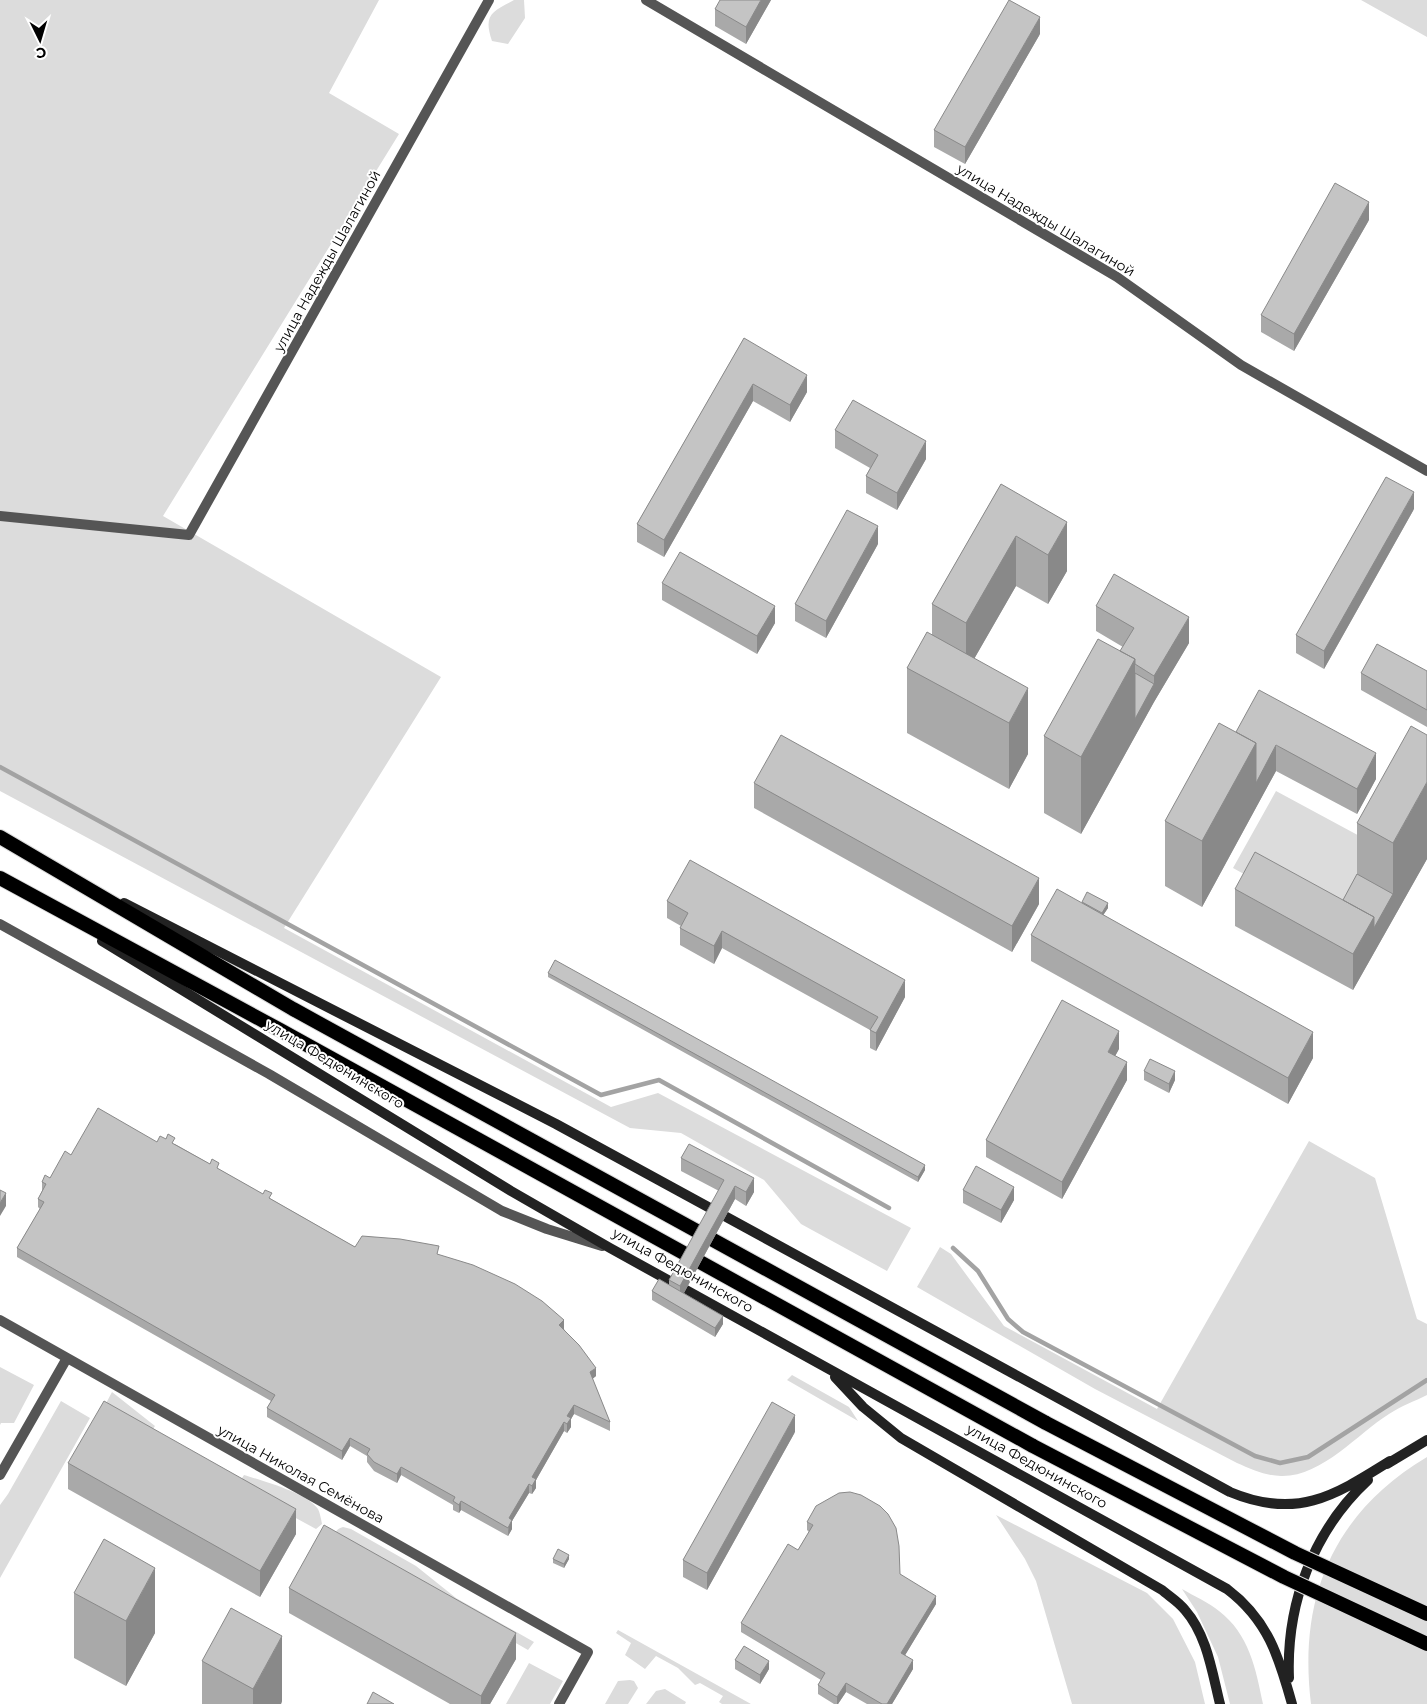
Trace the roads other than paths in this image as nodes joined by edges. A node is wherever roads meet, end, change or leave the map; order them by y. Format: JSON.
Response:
{"nodes":[{"id":1,"x":489,"y":0,"type":"edge"},
{"id":2,"x":646,"y":0,"type":"edge"},
{"id":3,"x":1427,"y":471,"type":"edge"},
{"id":4,"x":0,"y":516,"type":"edge"},
{"id":5,"x":0,"y":837,"type":"edge"},
{"id":6,"x":32,"y":855,"type":"junction"},
{"id":7,"x":0,"y":878,"type":"edge"},
{"id":8,"x":18,"y":889,"type":"junction"},
{"id":9,"x":0,"y":924,"type":"edge"},
{"id":10,"x":610,"y":1248,"type":"junction"},
{"id":11,"x":0,"y":1320,"type":"edge"},
{"id":12,"x":67,"y":1358,"type":"junction"},
{"id":13,"x":827,"y":1369,"type":"junction"},
{"id":14,"x":1427,"y":1440,"type":"edge"},
{"id":15,"x":1390,"y":1461,"type":"junction"},
{"id":16,"x":0,"y":1475,"type":"edge"},
{"id":17,"x":1427,"y":1614,"type":"edge"},
{"id":18,"x":1427,"y":1644,"type":"edge"},
{"id":19,"x":559,"y":1704,"type":"edge"},
{"id":20,"x":1220,"y":1704,"type":"edge"},
{"id":21,"x":1292,"y":1704,"type":"edge"}],
"edges":[{"from":1,"to":4,"type":"street","name":"улица Надежды Шалагиной"},
{"from":2,"to":3,"type":"street","name":"улица Надежды Шалагиной"},
{"from":5,"to":6,"type":"highway","name":"улица Федюнинского"},
{"from":6,"to":15,"type":"main road","name":"улица Федюнинского"},
{"from":6,"to":17,"type":"highway","name":"улица Федюнинского","bridge":true},
{"from":7,"to":8,"type":"highway","name":"улица Федюнинского"},
{"from":8,"to":10,"type":"main road","name":"улица Федюнинского"},
{"from":8,"to":18,"type":"highway","name":"улица Федюнинского","bridge":true},
{"from":9,"to":10,"type":"street"},
{"from":10,"to":13,"type":"main road","name":"улица Федюнинского"},
{"from":11,"to":12,"type":"street","name":"улица Николая Семёнова"},
{"from":12,"to":16,"type":"street"},
{"from":12,"to":19,"type":"street","name":"улица Николая Семёнова"},
{"from":13,"to":20,"type":"main road"},
{"from":13,"to":21,"type":"main road","name":"улица Федюнинского"},
{"from":14,"to":15,"type":"main road"},
{"from":15,"to":21,"type":"main road"}]}
